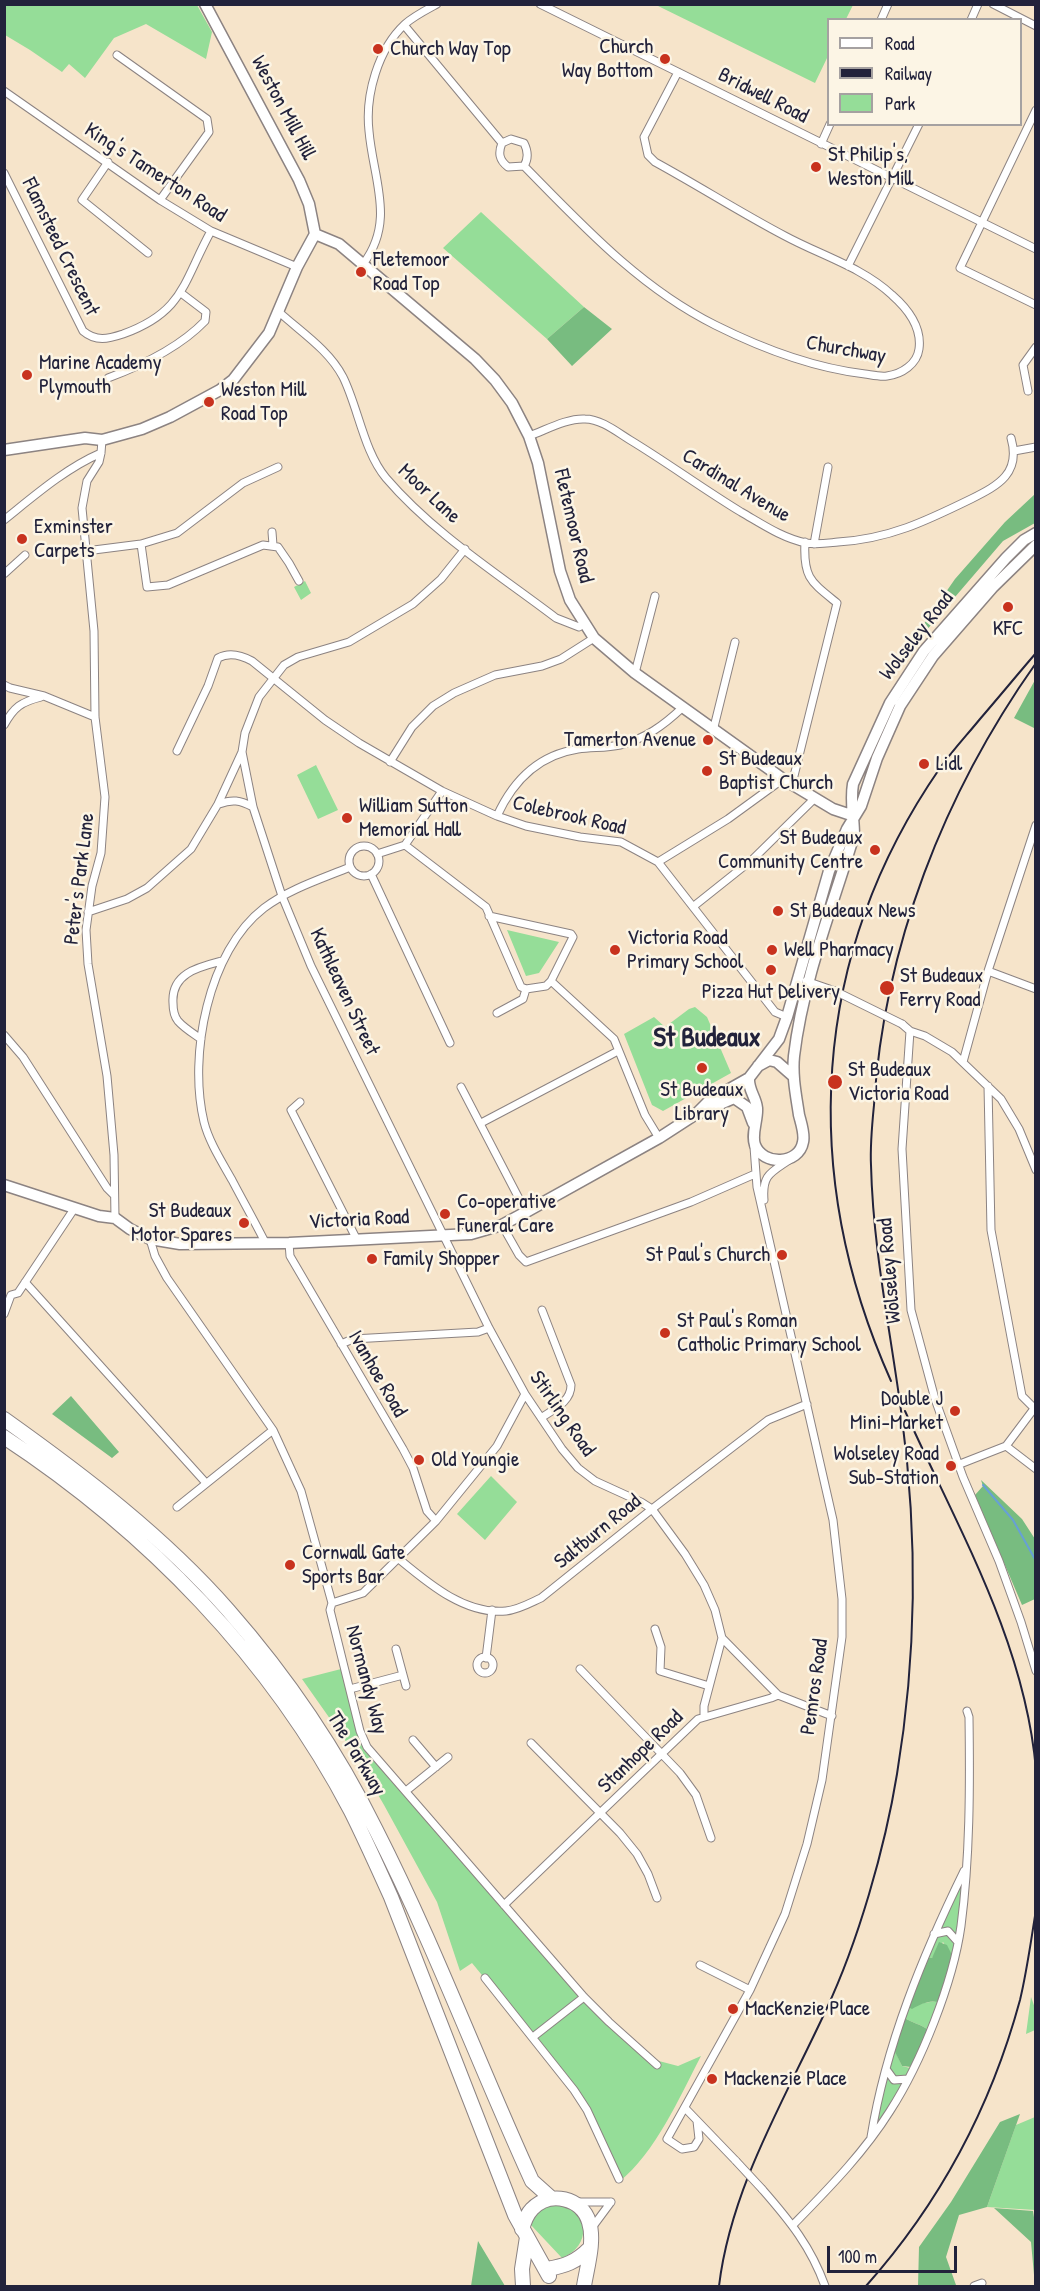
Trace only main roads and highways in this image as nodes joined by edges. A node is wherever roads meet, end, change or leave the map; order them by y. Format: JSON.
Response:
{"nodes":[{"id":1,"x":4,"y":1419,"type":"edge"},
{"id":2,"x":4,"y":1437,"type":"edge"},
{"id":3,"x":550,"y":2198,"type":"junction"},
{"id":4,"x":524,"y":2233,"type":"junction"},
{"id":5,"x":589,"y":2249,"type":"junction"},
{"id":6,"x":523,"y":2286,"type":"edge"},
{"id":7,"x":584,"y":2286,"type":"edge"}],
"edges":[{"from":1,"to":3,"type":"highway","name":"The Parkway"},
{"from":2,"to":4,"type":"highway","name":"The Parkway"},
{"from":3,"to":4,"type":"highway"},
{"from":3,"to":5,"type":"highway"},
{"from":4,"to":5,"type":"highway"},
{"from":4,"to":6,"type":"highway"},
{"from":5,"to":7,"type":"highway"}]}
